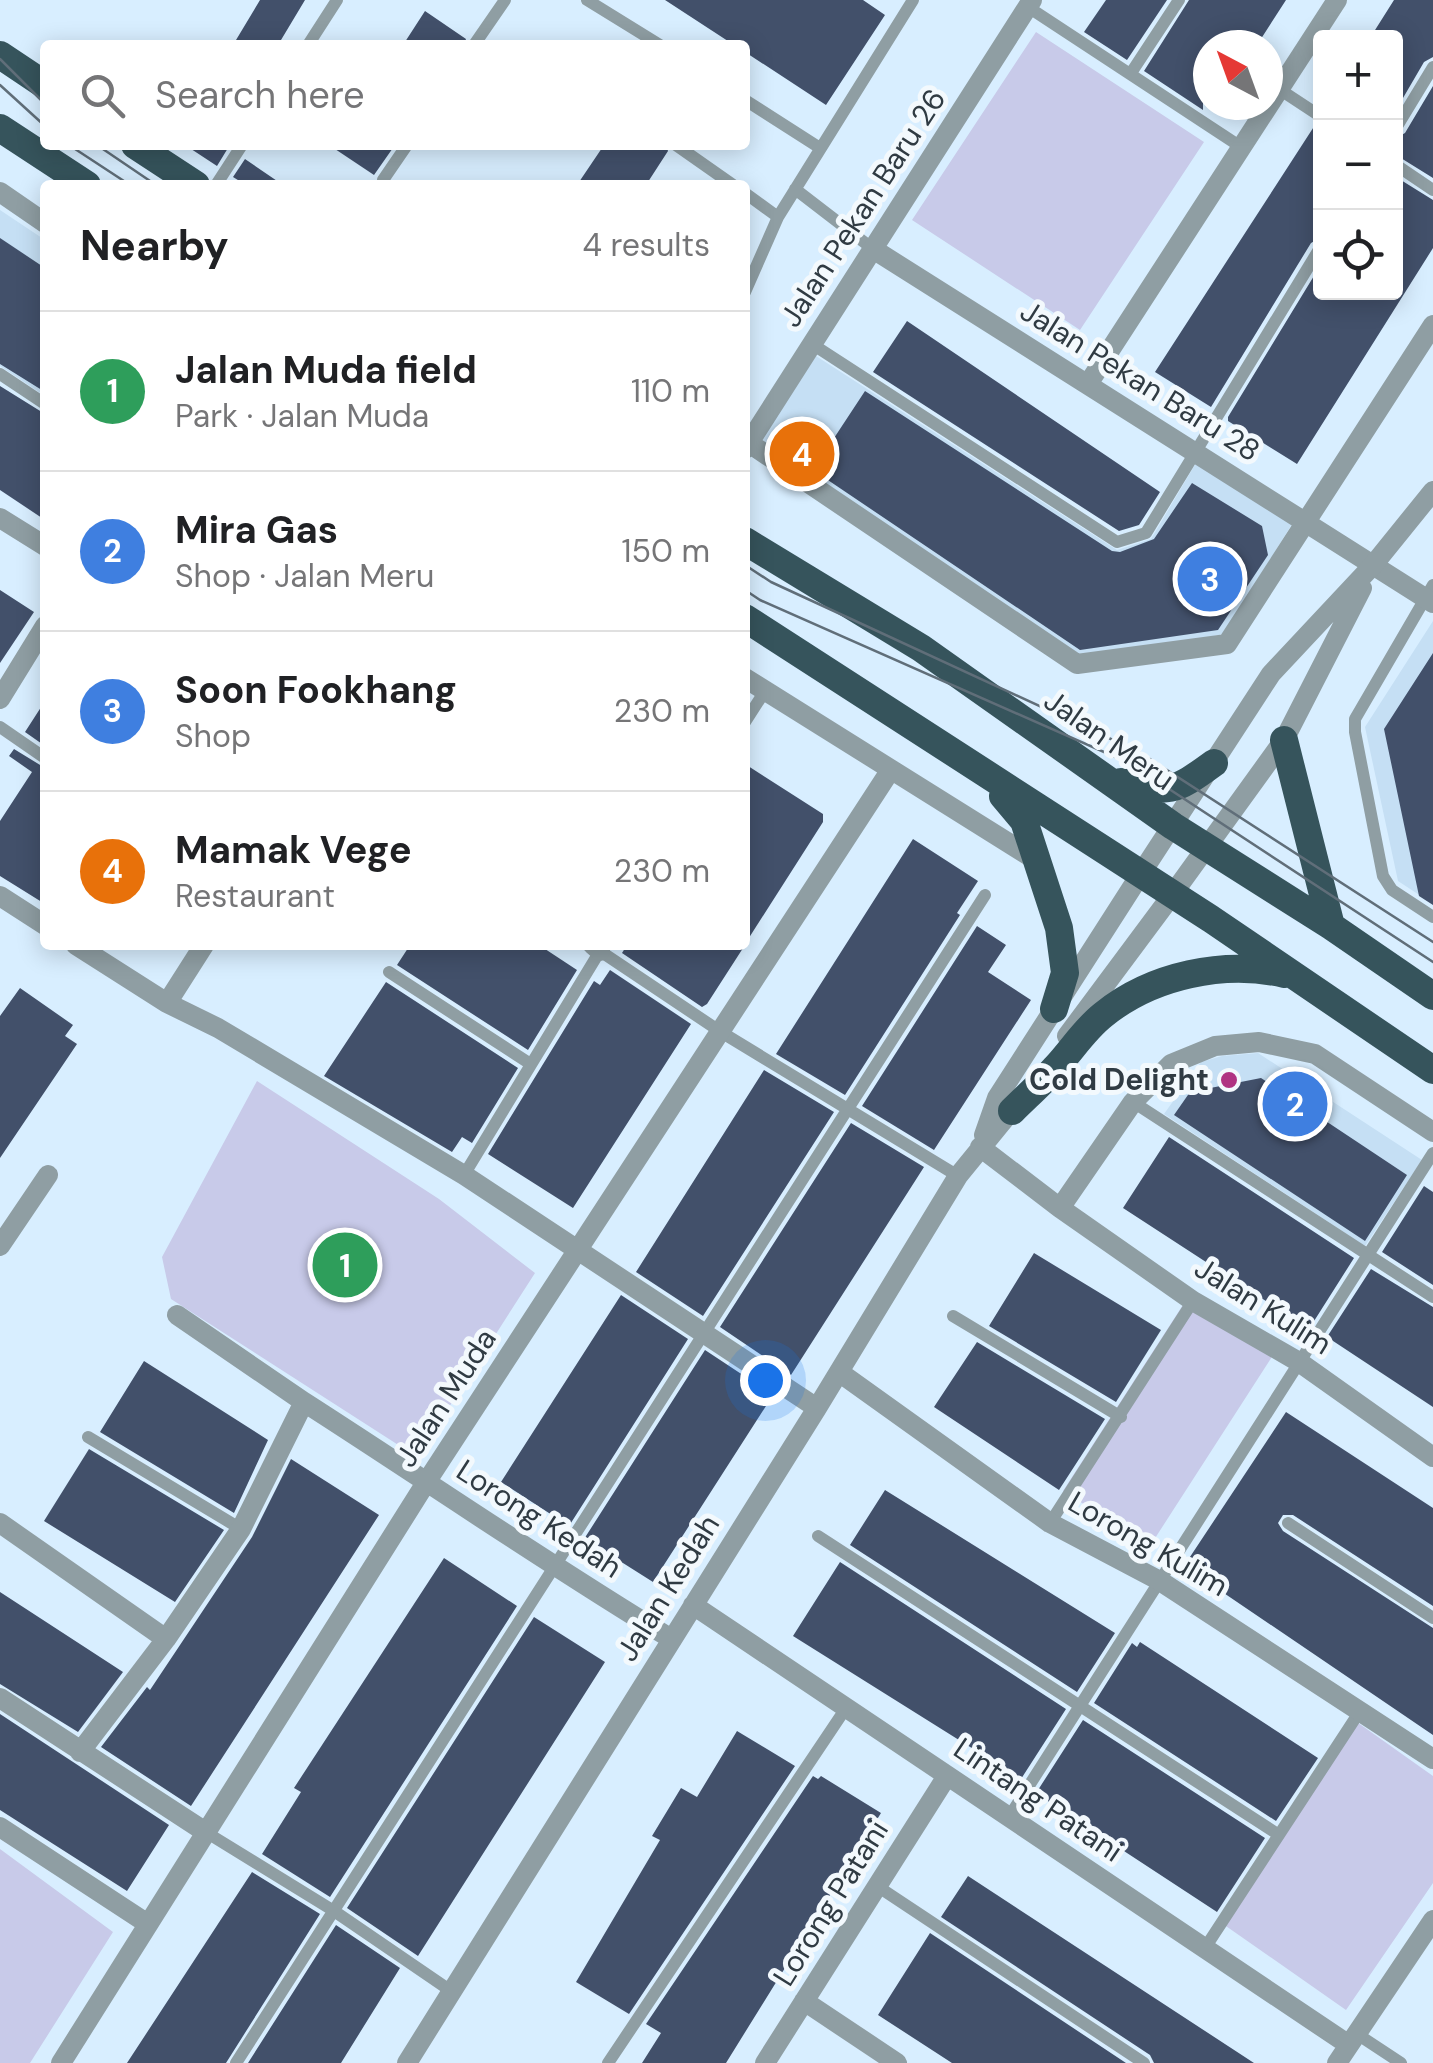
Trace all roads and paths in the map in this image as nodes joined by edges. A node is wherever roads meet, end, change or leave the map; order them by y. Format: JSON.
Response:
{"nodes":[{"id":1,"x":338,"y":0,"type":"edge"},
{"id":2,"x":505,"y":0,"type":"edge"},
{"id":3,"x":587,"y":0,"type":"edge"},
{"id":4,"x":914,"y":0,"type":"edge"},
{"id":5,"x":1178,"y":0,"type":"edge"},
{"id":6,"x":1337,"y":0,"type":"edge"},
{"id":7,"x":1030,"y":4,"type":"edge"},
{"id":8,"x":311,"y":40,"type":"edge"},
{"id":9,"x":477,"y":40,"type":"edge"},
{"id":10,"x":652,"y":40,"type":"edge"},
{"id":11,"x":0,"y":55,"type":"edge"},
{"id":12,"x":1433,"y":68,"type":"edge"},
{"id":13,"x":1131,"y":73,"type":"junction"},
{"id":14,"x":40,"y":82,"type":"edge"},
{"id":15,"x":1283,"y":84,"type":"edge"},
{"id":16,"x":1283,"y":93,"type":"edge"},
{"id":17,"x":750,"y":103,"type":"edge"},
{"id":18,"x":1313,"y":112,"type":"edge"},
{"id":19,"x":1259,"y":120,"type":"edge"},
{"id":20,"x":1401,"y":120,"type":"edge"},
{"id":21,"x":0,"y":128,"type":"edge"},
{"id":22,"x":1241,"y":147,"type":"junction"},
{"id":23,"x":820,"y":148,"type":"junction"},
{"id":24,"x":144,"y":150,"type":"edge"},
{"id":25,"x":238,"y":150,"type":"edge"},
{"id":26,"x":404,"y":150,"type":"edge"},
{"id":27,"x":683,"y":150,"type":"edge"},
{"id":28,"x":1403,"y":170,"type":"edge"},
{"id":29,"x":79,"y":180,"type":"edge"},
{"id":30,"x":188,"y":180,"type":"edge"},
{"id":31,"x":219,"y":180,"type":"edge"},
{"id":32,"x":383,"y":180,"type":"dead end"},
{"id":33,"x":726,"y":180,"type":"edge"},
{"id":34,"x":795,"y":189,"type":"junction"},
{"id":35,"x":1433,"y":190,"type":"edge"},
{"id":36,"x":0,"y":192,"type":"edge"},
{"id":37,"x":750,"y":196,"type":"edge"},
{"id":38,"x":778,"y":216,"type":"junction"},
{"id":39,"x":40,"y":220,"type":"edge"},
{"id":40,"x":873,"y":248,"type":"junction"},
{"id":41,"x":1313,"y":259,"type":"edge"},
{"id":42,"x":750,"y":277,"type":"edge"},
{"id":43,"x":1433,"y":324,"type":"edge"},
{"id":44,"x":812,"y":344,"type":"junction"},
{"id":45,"x":0,"y":374,"type":"edge"},
{"id":46,"x":1088,"y":384,"type":"junction"},
{"id":47,"x":40,"y":401,"type":"edge"},
{"id":48,"x":750,"y":441,"type":"edge"},
{"id":49,"x":750,"y":448,"type":"edge"},
{"id":50,"x":1194,"y":450,"type":"junction"},
{"id":51,"x":1433,"y":491,"type":"edge"},
{"id":52,"x":0,"y":518,"type":"edge"},
{"id":53,"x":1305,"y":521,"type":"junction"},
{"id":54,"x":40,"y":543,"type":"edge"},
{"id":55,"x":750,"y":544,"type":"edge"},
{"id":56,"x":1374,"y":564,"type":"junction"},
{"id":57,"x":1430,"y":595,"type":"edge"},
{"id":58,"x":750,"y":621,"type":"edge"},
{"id":59,"x":40,"y":632,"type":"edge"},
{"id":60,"x":8,"y":667,"type":"edge"},
{"id":61,"x":750,"y":681,"type":"edge"},
{"id":62,"x":764,"y":691,"type":"junction"},
{"id":63,"x":0,"y":699,"type":"edge"},
{"id":64,"x":750,"y":714,"type":"edge"},
{"id":65,"x":0,"y":727,"type":"edge"},
{"id":66,"x":1284,"y":740,"type":"junction"},
{"id":67,"x":40,"y":755,"type":"edge"},
{"id":68,"x":1214,"y":763,"type":"junction"},
{"id":69,"x":890,"y":771,"type":"junction"},
{"id":70,"x":986,"y":775,"type":"junction"},
{"id":71,"x":1110,"y":780,"type":"junction"},
{"id":72,"x":1173,"y":826,"type":"junction"},
{"id":73,"x":1205,"y":847,"type":"junction"},
{"id":74,"x":1038,"y":862,"type":"junction"},
{"id":75,"x":1140,"y":875,"type":"junction"},
{"id":76,"x":984,"y":895,"type":"dead end"},
{"id":77,"x":1172,"y":895,"type":"junction"},
{"id":78,"x":0,"y":896,"type":"edge"},
{"id":79,"x":1433,"y":917,"type":"edge"},
{"id":80,"x":40,"y":922,"type":"edge"},
{"id":81,"x":1331,"y":926,"type":"junction"},
{"id":82,"x":84,"y":950,"type":"edge"},
{"id":83,"x":201,"y":950,"type":"edge"},
{"id":84,"x":597,"y":950,"type":"edge"},
{"id":85,"x":603,"y":950,"type":"edge"},
{"id":86,"x":390,"y":972,"type":"dead end"},
{"id":87,"x":1433,"y":996,"type":"edge"},
{"id":88,"x":167,"y":1004,"type":"junction"},
{"id":89,"x":1054,"y":1010,"type":"junction"},
{"id":90,"x":721,"y":1032,"type":"junction"},
{"id":91,"x":1403,"y":1051,"type":"junction"},
{"id":92,"x":530,"y":1063,"type":"junction"},
{"id":93,"x":1433,"y":1070,"type":"edge"},
{"id":94,"x":1133,"y":1102,"type":"junction"},
{"id":95,"x":847,"y":1109,"type":"junction"},
{"id":96,"x":1012,"y":1110,"type":"junction"},
{"id":97,"x":1433,"y":1132,"type":"edge"},
{"id":98,"x":980,"y":1147,"type":"junction"},
{"id":99,"x":1433,"y":1152,"type":"edge"},
{"id":100,"x":48,"y":1175,"type":"dead end"},
{"id":101,"x":464,"y":1175,"type":"junction"},
{"id":102,"x":958,"y":1176,"type":"junction"},
{"id":103,"x":1060,"y":1208,"type":"junction"},
{"id":104,"x":0,"y":1246,"type":"edge"},
{"id":105,"x":579,"y":1251,"type":"junction"},
{"id":106,"x":1368,"y":1254,"type":"junction"},
{"id":107,"x":1433,"y":1297,"type":"edge"},
{"id":108,"x":1193,"y":1301,"type":"junction"},
{"id":109,"x":177,"y":1316,"type":"dead end"},
{"id":110,"x":953,"y":1316,"type":"dead end"},
{"id":111,"x":701,"y":1333,"type":"junction"},
{"id":112,"x":1300,"y":1362,"type":"junction"},
{"id":113,"x":839,"y":1372,"type":"junction"},
{"id":114,"x":304,"y":1402,"type":"junction"},
{"id":115,"x":817,"y":1408,"type":"junction"},
{"id":116,"x":1121,"y":1416,"type":"junction"},
{"id":117,"x":88,"y":1438,"type":"dead end"},
{"id":118,"x":1433,"y":1457,"type":"edge"},
{"id":119,"x":427,"y":1481,"type":"junction"},
{"id":120,"x":0,"y":1523,"type":"edge"},
{"id":121,"x":1050,"y":1523,"type":"junction"},
{"id":122,"x":1288,"y":1523,"type":"dead end"},
{"id":123,"x":240,"y":1528,"type":"junction"},
{"id":124,"x":818,"y":1536,"type":"dead end"},
{"id":125,"x":553,"y":1568,"type":"junction"},
{"id":126,"x":1160,"y":1580,"type":"junction"},
{"id":127,"x":693,"y":1606,"type":"junction"},
{"id":128,"x":1433,"y":1618,"type":"edge"},
{"id":129,"x":670,"y":1638,"type":"junction"},
{"id":130,"x":166,"y":1639,"type":"junction"},
{"id":131,"x":0,"y":1698,"type":"edge"},
{"id":132,"x":1080,"y":1706,"type":"junction"},
{"id":133,"x":846,"y":1708,"type":"junction"},
{"id":134,"x":1360,"y":1711,"type":"junction"},
{"id":135,"x":80,"y":1752,"type":"junction"},
{"id":136,"x":1433,"y":1759,"type":"edge"},
{"id":137,"x":947,"y":1776,"type":"junction"},
{"id":138,"x":1009,"y":1817,"type":"junction"},
{"id":139,"x":0,"y":1827,"type":"edge"},
{"id":140,"x":204,"y":1831,"type":"junction"},
{"id":141,"x":1279,"y":1836,"type":"junction"},
{"id":142,"x":877,"y":1886,"type":"junction"},
{"id":143,"x":334,"y":1911,"type":"junction"},
{"id":144,"x":1433,"y":1920,"type":"edge"},
{"id":145,"x":148,"y":1924,"type":"junction"},
{"id":146,"x":1205,"y":1948,"type":"junction"},
{"id":147,"x":452,"y":1991,"type":"junction"},
{"id":148,"x":804,"y":2001,"type":"junction"},
{"id":149,"x":1348,"y":2047,"type":"edge"},
{"id":150,"x":61,"y":2063,"type":"edge"},
{"id":151,"x":236,"y":2063,"type":"edge"},
{"id":152,"x":407,"y":2063,"type":"edge"},
{"id":153,"x":608,"y":2063,"type":"edge"},
{"id":154,"x":765,"y":2063,"type":"edge"},
{"id":155,"x":896,"y":2063,"type":"edge"},
{"id":156,"x":1144,"y":2063,"type":"edge"},
{"id":157,"x":1401,"y":2063,"type":"edge"}],
"edges":[{"from":1,"to":8,"type":"lane"},
{"from":2,"to":9,"type":"lane"},
{"from":3,"to":10,"type":"lane"},
{"from":4,"to":23,"type":"lane"},
{"from":5,"to":13,"type":"lane"},
{"from":6,"to":15,"type":"street"},
{"from":7,"to":13,"type":"lane"},
{"from":7,"to":40,"type":"street","name":"Jalan Pekan Baru 26"},
{"from":11,"to":14,"type":"highway"},
{"from":12,"to":20,"type":"lane"},
{"from":13,"to":22,"type":"lane"},
{"from":16,"to":18,"type":"lane"},
{"from":17,"to":23,"type":"lane"},
{"from":19,"to":22,"type":"street"},
{"from":21,"to":29,"type":"highway"},
{"from":22,"to":46,"type":"street"},
{"from":23,"to":34,"type":"lane"},
{"from":24,"to":30,"type":"highway"},
{"from":25,"to":31,"type":"lane"},
{"from":26,"to":32,"type":"lane"},
{"from":27,"to":33,"type":"lane"},
{"from":28,"to":35,"type":"lane"},
{"from":34,"to":38,"type":"lane"},
{"from":34,"to":40,"type":"lane"},
{"from":36,"to":39,"type":"street"},
{"from":37,"to":38,"type":"lane"},
{"from":38,"to":42,"type":"lane"},
{"from":40,"to":44,"type":"street","name":"Jalan Pekan Baru 26"},
{"from":40,"to":46,"type":"street","name":"Jalan Pekan Baru 28"},
{"from":41,"to":50,"type":"lane"},
{"from":43,"to":53,"type":"street"},
{"from":44,"to":48,"type":"street","name":"Jalan Pekan Baru 26"},
{"from":44,"to":50,"type":"lane"},
{"from":45,"to":47,"type":"lane"},
{"from":46,"to":50,"type":"street","name":"Jalan Pekan Baru 28"},
{"from":49,"to":53,"type":"street"},
{"from":50,"to":53,"type":"street","name":"Jalan Pekan Baru 28"},
{"from":51,"to":56,"type":"street"},
{"from":52,"to":54,"type":"street"},
{"from":53,"to":56,"type":"street","name":"Jalan Pekan Baru 28"},
{"from":55,"to":71,"type":"highway","name":"Jalan Meru"},
{"from":56,"to":57,"type":"street","name":"Jalan Pekan Baru 28"},
{"from":56,"to":66,"type":"street"},
{"from":56,"to":68,"type":"street"},
{"from":57,"to":79,"type":"lane"},
{"from":58,"to":70,"type":"highway"},
{"from":59,"to":60,"type":"street"},
{"from":60,"to":63,"type":"street"},
{"from":61,"to":62,"type":"street"},
{"from":62,"to":64,"type":"lane"},
{"from":62,"to":69,"type":"street"},
{"from":65,"to":67,"type":"lane"},
{"from":66,"to":73,"type":"street"},
{"from":66,"to":81,"type":"highway"},
{"from":68,"to":71,"type":"highway"},
{"from":68,"to":72,"type":"street"},
{"from":69,"to":74,"type":"street"},
{"from":69,"to":90,"type":"street","name":"Jalan Muda"},
{"from":70,"to":74,"type":"highway"},
{"from":70,"to":75,"type":"highway"},
{"from":71,"to":72,"type":"highway","name":"Jalan Meru"},
{"from":72,"to":73,"type":"highway","name":"Jalan Meru"},
{"from":72,"to":75,"type":"street"},
{"from":73,"to":77,"type":"street"},
{"from":73,"to":81,"type":"highway","name":"Jalan Meru"},
{"from":74,"to":89,"type":"highway"},
{"from":75,"to":77,"type":"highway"},
{"from":75,"to":89,"type":"street"},
{"from":76,"to":95,"type":"lane"},
{"from":77,"to":91,"type":"highway"},
{"from":77,"to":96,"type":"street"},
{"from":78,"to":80,"type":"street"},
{"from":81,"to":87,"type":"highway","name":"Jalan Meru"},
{"from":82,"to":88,"type":"street"},
{"from":83,"to":88,"type":"street"},
{"from":84,"to":92,"type":"lane"},
{"from":85,"to":90,"type":"lane"},
{"from":86,"to":92,"type":"lane"},
{"from":88,"to":101,"type":"street"},
{"from":89,"to":98,"type":"street"},
{"from":90,"to":95,"type":"lane"},
{"from":90,"to":105,"type":"street","name":"Jalan Muda"},
{"from":91,"to":93,"type":"highway"},
{"from":91,"to":96,"type":"highway"},
{"from":92,"to":101,"type":"lane"},
{"from":94,"to":97,"type":"street"},
{"from":94,"to":103,"type":"street"},
{"from":94,"to":106,"type":"lane"},
{"from":95,"to":102,"type":"lane"},
{"from":95,"to":111,"type":"lane"},
{"from":96,"to":98,"type":"street"},
{"from":98,"to":102,"type":"street","name":"Jalan Kedah"},
{"from":98,"to":103,"type":"street","name":"Jalan Kulim"},
{"from":99,"to":106,"type":"lane"},
{"from":100,"to":104,"type":"street"},
{"from":101,"to":105,"type":"street"},
{"from":102,"to":113,"type":"street","name":"Jalan Kedah"},
{"from":103,"to":108,"type":"street","name":"Jalan Kulim"},
{"from":105,"to":111,"type":"street"},
{"from":105,"to":119,"type":"street","name":"Jalan Muda"},
{"from":106,"to":107,"type":"lane"},
{"from":106,"to":112,"type":"lane"},
{"from":108,"to":112,"type":"street","name":"Jalan Kulim"},
{"from":108,"to":116,"type":"lane"},
{"from":109,"to":114,"type":"street","name":"Lorong Kedah"},
{"from":110,"to":116,"type":"lane"},
{"from":111,"to":115,"type":"street"},
{"from":111,"to":125,"type":"lane"},
{"from":112,"to":118,"type":"street","name":"Jalan Kulim"},
{"from":112,"to":126,"type":"lane"},
{"from":113,"to":115,"type":"street","name":"Jalan Kedah"},
{"from":113,"to":121,"type":"street","name":"Lorong Kulim"},
{"from":114,"to":119,"type":"street","name":"Lorong Kedah"},
{"from":114,"to":123,"type":"street"},
{"from":115,"to":127,"type":"street","name":"Jalan Kedah"},
{"from":116,"to":121,"type":"lane"},
{"from":117,"to":123,"type":"lane"},
{"from":119,"to":125,"type":"street","name":"Lorong Kedah"},
{"from":119,"to":140,"type":"street","name":"Jalan Muda"},
{"from":120,"to":130,"type":"street"},
{"from":121,"to":126,"type":"street","name":"Lorong Kulim"},
{"from":122,"to":128,"type":"lane"},
{"from":123,"to":130,"type":"street"},
{"from":124,"to":132,"type":"lane"},
{"from":125,"to":129,"type":"street","name":"Lorong Kedah"},
{"from":125,"to":143,"type":"lane"},
{"from":126,"to":132,"type":"lane"},
{"from":126,"to":134,"type":"street","name":"Lorong Kulim"},
{"from":127,"to":129,"type":"street","name":"Jalan Kedah"},
{"from":127,"to":133,"type":"street","name":"Lintang Patani"},
{"from":129,"to":147,"type":"street","name":"Jalan Kedah"},
{"from":130,"to":135,"type":"street"},
{"from":131,"to":135,"type":"street"},
{"from":132,"to":138,"type":"lane"},
{"from":132,"to":141,"type":"lane"},
{"from":133,"to":137,"type":"street","name":"Lintang Patani"},
{"from":133,"to":153,"type":"lane"},
{"from":134,"to":136,"type":"street","name":"Lorong Kulim"},
{"from":134,"to":141,"type":"lane"},
{"from":135,"to":140,"type":"street"},
{"from":137,"to":138,"type":"street","name":"Lintang Patani"},
{"from":137,"to":142,"type":"street","name":"Lorong Patani"},
{"from":138,"to":146,"type":"street","name":"Lintang Patani"},
{"from":139,"to":145,"type":"street"},
{"from":140,"to":143,"type":"lane"},
{"from":140,"to":145,"type":"street","name":"Jalan Muda"},
{"from":141,"to":146,"type":"lane"},
{"from":142,"to":148,"type":"street","name":"Lorong Patani"},
{"from":142,"to":156,"type":"lane"},
{"from":143,"to":147,"type":"lane"},
{"from":143,"to":151,"type":"lane"},
{"from":144,"to":149,"type":"street"},
{"from":145,"to":150,"type":"street","name":"Jalan Muda"},
{"from":146,"to":149,"type":"street","name":"Lintang Patani"},
{"from":147,"to":152,"type":"street","name":"Jalan Kedah"},
{"from":148,"to":154,"type":"street","name":"Lorong Patani"},
{"from":148,"to":155,"type":"street"},
{"from":149,"to":157,"type":"lane"}]}
